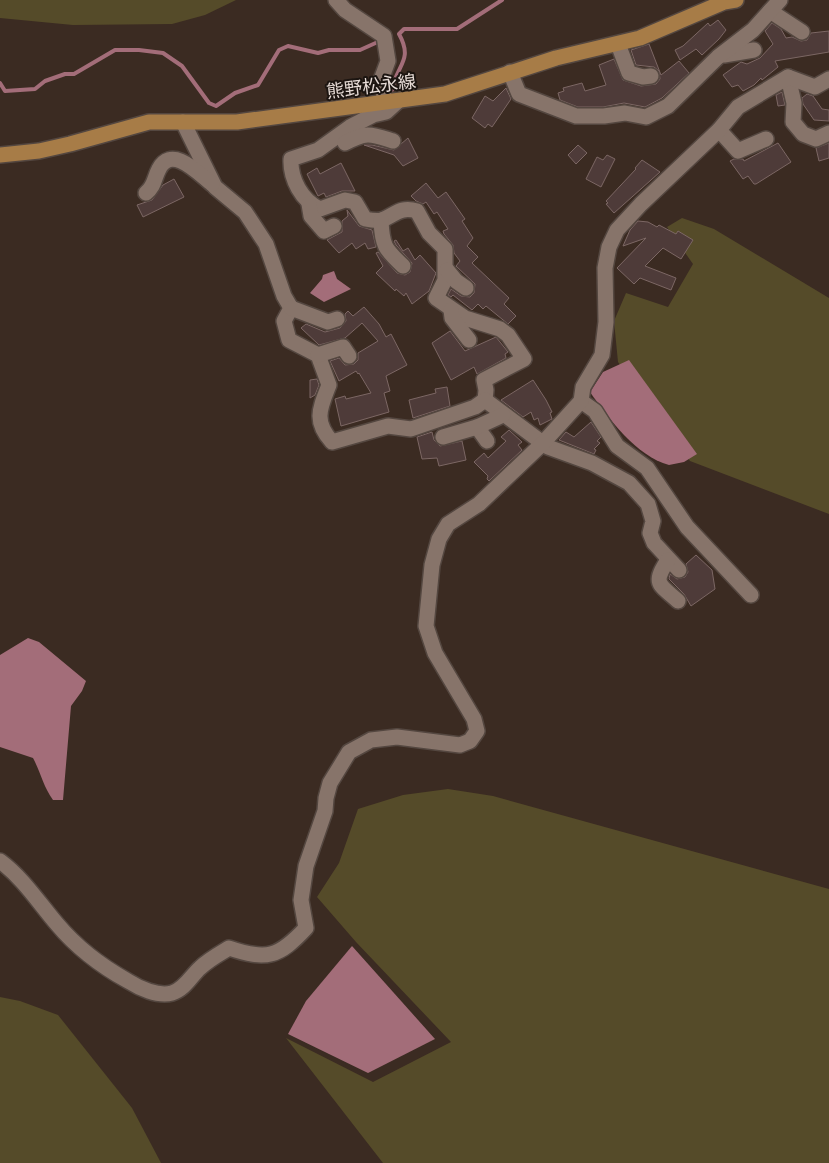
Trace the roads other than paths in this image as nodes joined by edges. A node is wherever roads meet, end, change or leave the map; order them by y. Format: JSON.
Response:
{"nodes":[{"id":1,"x":336,"y":0,"type":"edge"},
{"id":2,"x":736,"y":0,"type":"edge"},
{"id":3,"x":775,"y":5,"type":"edge"},
{"id":4,"x":802,"y":32,"type":"dead end"},
{"id":5,"x":618,"y":44,"type":"junction"},
{"id":6,"x":754,"y":50,"type":"dead end"},
{"id":7,"x":718,"y":57,"type":"junction"},
{"id":8,"x":510,"y":72,"type":"junction"},
{"id":9,"x":651,"y":76,"type":"dead end"},
{"id":10,"x":788,"y":77,"type":"junction"},
{"id":11,"x":829,"y":80,"type":"edge"},
{"id":12,"x":391,"y":101,"type":"junction"},
{"id":13,"x":183,"y":122,"type":"junction"},
{"id":14,"x":719,"y":130,"type":"junction"},
{"id":15,"x":829,"y":133,"type":"edge"},
{"id":16,"x":766,"y":139,"type":"dead end"},
{"id":17,"x":393,"y":141,"type":"dead end"},
{"id":18,"x":318,"y":150,"type":"junction"},
{"id":19,"x":0,"y":155,"type":"edge"},
{"id":20,"x":215,"y":187,"type":"junction"},
{"id":21,"x":146,"y":193,"type":"dead end"},
{"id":22,"x":309,"y":204,"type":"junction"},
{"id":23,"x":381,"y":220,"type":"junction"},
{"id":24,"x":334,"y":226,"type":"dead end"},
{"id":25,"x":403,"y":266,"type":"dead end"},
{"id":26,"x":447,"y":270,"type":"junction"},
{"id":27,"x":466,"y":288,"type":"dead end"},
{"id":28,"x":291,"y":308,"type":"junction"},
{"id":29,"x":451,"y":310,"type":"junction"},
{"id":30,"x":337,"y":318,"type":"dead end"},
{"id":31,"x":469,"y":340,"type":"dead end"},
{"id":32,"x":318,"y":355,"type":"junction"},
{"id":33,"x":349,"y":356,"type":"dead end"},
{"id":34,"x":485,"y":400,"type":"junction"},
{"id":35,"x":581,"y":401,"type":"junction"},
{"id":36,"x":503,"y":415,"type":"junction"},
{"id":37,"x":477,"y":427,"type":"junction"},
{"id":38,"x":443,"y":437,"type":"dead end"},
{"id":39,"x":487,"y":441,"type":"dead end"},
{"id":40,"x":542,"y":444,"type":"junction"},
{"id":41,"x":629,"y":483,"type":"junction"},
{"id":42,"x":667,"y":496,"type":"junction"},
{"id":43,"x":751,"y":595,"type":"dead end"},
{"id":44,"x":678,"y":601,"type":"dead end"},
{"id":45,"x":0,"y":861,"type":"edge"}],
"edges":[{"from":1,"to":12,"type":"street"},
{"from":2,"to":5,"type":"main road","name":"熊野松永線"},
{"from":3,"to":4,"type":"street"},
{"from":3,"to":7,"type":"street"},
{"from":5,"to":8,"type":"main road","name":"熊野松永線"},
{"from":5,"to":9,"type":"street"},
{"from":6,"to":7,"type":"street"},
{"from":7,"to":8,"type":"street"},
{"from":8,"to":12,"type":"main road","name":"熊野松永線"},
{"from":10,"to":11,"type":"street"},
{"from":10,"to":14,"type":"street"},
{"from":10,"to":15,"type":"street"},
{"from":12,"to":13,"type":"main road","name":"熊野松永線"},
{"from":12,"to":18,"type":"street"},
{"from":13,"to":19,"type":"main road","name":"熊野松永線"},
{"from":13,"to":20,"type":"street"},
{"from":14,"to":16,"type":"street"},
{"from":14,"to":35,"type":"street"},
{"from":17,"to":18,"type":"street"},
{"from":18,"to":22,"type":"street"},
{"from":20,"to":21,"type":"street"},
{"from":20,"to":28,"type":"street"},
{"from":22,"to":23,"type":"street"},
{"from":22,"to":24,"type":"street"},
{"from":23,"to":25,"type":"street"},
{"from":23,"to":26,"type":"street"},
{"from":26,"to":27,"type":"street"},
{"from":26,"to":29,"type":"street"},
{"from":28,"to":30,"type":"street"},
{"from":28,"to":32,"type":"street"},
{"from":29,"to":31,"type":"street"},
{"from":29,"to":34,"type":"street"},
{"from":32,"to":33,"type":"street"},
{"from":32,"to":34,"type":"street"},
{"from":34,"to":36,"type":"street"},
{"from":35,"to":40,"type":"street"},
{"from":35,"to":42,"type":"street"},
{"from":36,"to":37,"type":"street"},
{"from":36,"to":40,"type":"street"},
{"from":37,"to":38,"type":"street"},
{"from":37,"to":39,"type":"street"},
{"from":40,"to":41,"type":"street"},
{"from":40,"to":45,"type":"street"},
{"from":41,"to":42,"type":"street"},
{"from":41,"to":44,"type":"street"},
{"from":42,"to":43,"type":"street"}]}
